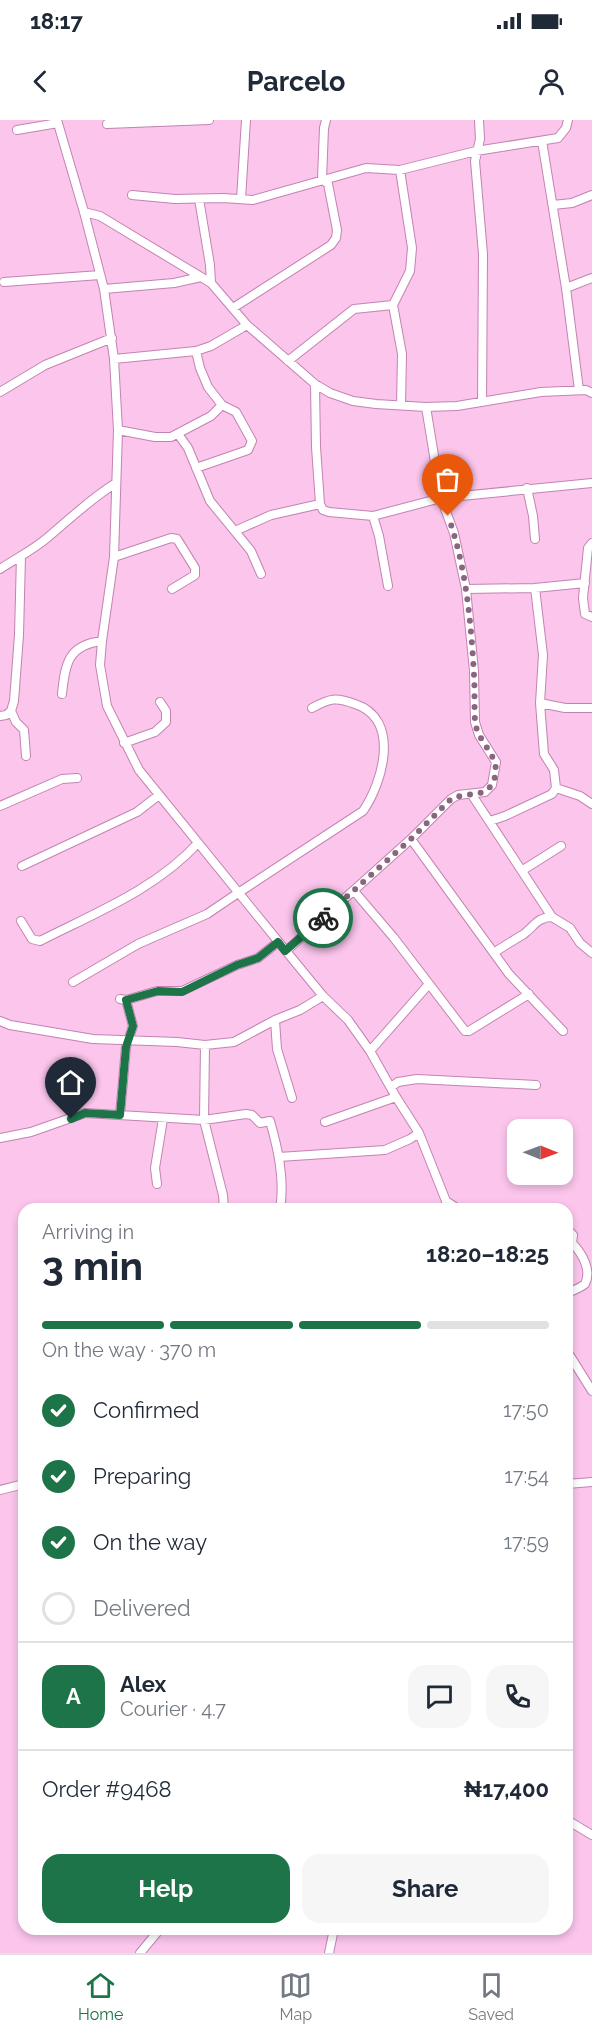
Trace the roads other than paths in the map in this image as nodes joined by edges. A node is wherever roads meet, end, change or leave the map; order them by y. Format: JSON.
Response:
{"nodes":[{"id":1,"x":209,"y":120,"type":"edge"},
{"id":2,"x":246,"y":120,"type":"edge"},
{"id":3,"x":326,"y":120,"type":"edge"},
{"id":4,"x":479,"y":120,"type":"edge"},
{"id":5,"x":568,"y":120,"type":"edge"},
{"id":6,"x":58,"y":122,"type":"edge"},
{"id":7,"x":107,"y":124,"type":"dead end"},
{"id":8,"x":17,"y":129,"type":"dead end"},
{"id":9,"x":542,"y":141,"type":"junction"},
{"id":10,"x":476,"y":151,"type":"junction"},
{"id":11,"x":400,"y":170,"type":"junction"},
{"id":12,"x":322,"y":179,"type":"junction"},
{"id":13,"x":132,"y":195,"type":"dead end"},
{"id":14,"x":592,"y":195,"type":"edge"},
{"id":15,"x":199,"y":199,"type":"junction"},
{"id":16,"x":241,"y":199,"type":"junction"},
{"id":17,"x":553,"y":205,"type":"junction"},
{"id":18,"x":84,"y":212,"type":"junction"},
{"id":19,"x":100,"y":275,"type":"junction"},
{"id":20,"x":201,"y":277,"type":"junction"},
{"id":21,"x":592,"y":278,"type":"edge"},
{"id":22,"x":4,"y":282,"type":"dead end"},
{"id":23,"x":210,"y":283,"type":"junction"},
{"id":24,"x":566,"y":288,"type":"junction"},
{"id":25,"x":104,"y":289,"type":"junction"},
{"id":26,"x":393,"y":305,"type":"junction"},
{"id":27,"x":233,"y":308,"type":"junction"},
{"id":28,"x":247,"y":325,"type":"junction"},
{"id":29,"x":112,"y":338,"type":"junction"},
{"id":30,"x":196,"y":351,"type":"junction"},
{"id":31,"x":114,"y":359,"type":"junction"},
{"id":32,"x":288,"y":361,"type":"junction"},
{"id":33,"x":315,"y":384,"type":"junction"},
{"id":34,"x":579,"y":390,"type":"junction"},
{"id":35,"x":0,"y":392,"type":"edge"},
{"id":36,"x":592,"y":393,"type":"edge"},
{"id":37,"x":482,"y":402,"type":"junction"},
{"id":38,"x":222,"y":405,"type":"junction"},
{"id":39,"x":401,"y":405,"type":"junction"},
{"id":40,"x":426,"y":407,"type":"junction"},
{"id":41,"x":117,"y":430,"type":"junction"},
{"id":42,"x":178,"y":434,"type":"junction"},
{"id":43,"x":196,"y":468,"type":"junction"},
{"id":44,"x":116,"y":483,"type":"junction"},
{"id":45,"x":592,"y":483,"type":"edge"},
{"id":46,"x":527,"y":488,"type":"junction"},
{"id":47,"x":441,"y":498,"type":"junction"},
{"id":48,"x":320,"y":504,"type":"junction"},
{"id":49,"x":374,"y":516,"type":"junction"},
{"id":50,"x":235,"y":531,"type":"junction"},
{"id":51,"x":535,"y":539,"type":"dead end"},
{"id":52,"x":592,"y":543,"type":"edge"},
{"id":53,"x":21,"y":556,"type":"junction"},
{"id":54,"x":114,"y":557,"type":"junction"},
{"id":55,"x":0,"y":569,"type":"edge"},
{"id":56,"x":261,"y":574,"type":"dead end"},
{"id":57,"x":585,"y":584,"type":"junction"},
{"id":58,"x":388,"y":586,"type":"dead end"},
{"id":59,"x":536,"y":588,"type":"junction"},
{"id":60,"x":172,"y":589,"type":"dead end"},
{"id":61,"x":466,"y":589,"type":"junction"},
{"id":62,"x":592,"y":617,"type":"edge"},
{"id":63,"x":102,"y":640,"type":"junction"},
{"id":64,"x":62,"y":694,"type":"dead end"},
{"id":65,"x":160,"y":702,"type":"dead end"},
{"id":66,"x":540,"y":703,"type":"junction"},
{"id":67,"x":312,"y":708,"type":"dead end"},
{"id":68,"x":592,"y":708,"type":"edge"},
{"id":69,"x":11,"y":711,"type":"junction"},
{"id":70,"x":0,"y":716,"type":"edge"},
{"id":71,"x":124,"y":743,"type":"junction"},
{"id":72,"x":26,"y":756,"type":"dead end"},
{"id":73,"x":77,"y":778,"type":"dead end"},
{"id":74,"x":556,"y":788,"type":"junction"},
{"id":75,"x":159,"y":795,"type":"junction"},
{"id":76,"x":472,"y":795,"type":"junction"},
{"id":77,"x":592,"y":804,"type":"edge"},
{"id":78,"x":0,"y":806,"type":"edge"},
{"id":79,"x":490,"y":821,"type":"junction"},
{"id":80,"x":411,"y":839,"type":"junction"},
{"id":81,"x":198,"y":843,"type":"junction"},
{"id":82,"x":561,"y":846,"type":"dead end"},
{"id":83,"x":22,"y":866,"type":"dead end"},
{"id":84,"x":523,"y":870,"type":"junction"},
{"id":85,"x":354,"y":891,"type":"junction"},
{"id":86,"x":238,"y":893,"type":"junction"},
{"id":87,"x":552,"y":916,"type":"junction"},
{"id":88,"x":21,"y":921,"type":"dead end"},
{"id":89,"x":278,"y":942,"type":"junction"},
{"id":90,"x":285,"y":951,"type":"junction"},
{"id":91,"x":495,"y":952,"type":"junction"},
{"id":92,"x":592,"y":952,"type":"edge"},
{"id":93,"x":73,"y":982,"type":"dead end"},
{"id":94,"x":429,"y":984,"type":"junction"},
{"id":95,"x":529,"y":994,"type":"junction"},
{"id":96,"x":323,"y":996,"type":"junction"},
{"id":97,"x":274,"y":1020,"type":"junction"},
{"id":98,"x":0,"y":1021,"type":"edge"},
{"id":99,"x":563,"y":1031,"type":"dead end"},
{"id":100,"x":129,"y":1039,"type":"junction"},
{"id":101,"x":205,"y":1045,"type":"junction"},
{"id":102,"x":370,"y":1051,"type":"junction"},
{"id":103,"x":536,"y":1085,"type":"dead end"},
{"id":104,"x":391,"y":1087,"type":"junction"},
{"id":105,"x":291,"y":1098,"type":"dead end"},
{"id":106,"x":396,"y":1098,"type":"junction"},
{"id":107,"x":120,"y":1115,"type":"junction"},
{"id":108,"x":163,"y":1119,"type":"junction"},
{"id":109,"x":204,"y":1120,"type":"junction"},
{"id":110,"x":325,"y":1122,"type":"dead end"},
{"id":111,"x":418,"y":1133,"type":"junction"},
{"id":112,"x":0,"y":1138,"type":"edge"},
{"id":113,"x":279,"y":1157,"type":"junction"},
{"id":114,"x":157,"y":1184,"type":"dead end"},
{"id":115,"x":224,"y":1203,"type":"edge"},
{"id":116,"x":281,"y":1203,"type":"edge"},
{"id":117,"x":445,"y":1203,"type":"edge"},
{"id":118,"x":573,"y":1244,"type":"edge"},
{"id":119,"x":573,"y":1290,"type":"edge"},
{"id":120,"x":573,"y":1361,"type":"edge"},
{"id":121,"x":592,"y":1391,"type":"edge"},
{"id":122,"x":592,"y":1482,"type":"edge"},
{"id":123,"x":573,"y":1484,"type":"edge"},
{"id":124,"x":18,"y":1486,"type":"edge"},
{"id":125,"x":0,"y":1490,"type":"edge"},
{"id":126,"x":573,"y":1824,"type":"edge"},
{"id":127,"x":592,"y":1835,"type":"edge"},
{"id":128,"x":155,"y":1935,"type":"edge"},
{"id":129,"x":332,"y":1935,"type":"edge"},
{"id":130,"x":140,"y":1953,"type":"edge"},
{"id":131,"x":329,"y":1953,"type":"edge"}],
"edges":[{"from":1,"to":7,"type":"street"},
{"from":2,"to":16,"type":"street"},
{"from":3,"to":12,"type":"street"},
{"from":4,"to":10,"type":"street"},
{"from":5,"to":9,"type":"street"},
{"from":6,"to":8,"type":"street"},
{"from":6,"to":18,"type":"street"},
{"from":9,"to":10,"type":"street"},
{"from":9,"to":17,"type":"street"},
{"from":10,"to":11,"type":"street"},
{"from":10,"to":37,"type":"street"},
{"from":11,"to":12,"type":"street"},
{"from":11,"to":26,"type":"street"},
{"from":12,"to":16,"type":"street"},
{"from":12,"to":27,"type":"street"},
{"from":13,"to":15,"type":"street"},
{"from":14,"to":17,"type":"street"},
{"from":15,"to":16,"type":"street"},
{"from":15,"to":23,"type":"street"},
{"from":17,"to":24,"type":"street"},
{"from":18,"to":19,"type":"street"},
{"from":18,"to":20,"type":"street"},
{"from":19,"to":22,"type":"street"},
{"from":19,"to":25,"type":"street"},
{"from":20,"to":23,"type":"street"},
{"from":20,"to":25,"type":"street"},
{"from":21,"to":24,"type":"street"},
{"from":23,"to":27,"type":"street"},
{"from":24,"to":34,"type":"street"},
{"from":25,"to":29,"type":"street"},
{"from":26,"to":32,"type":"street"},
{"from":26,"to":39,"type":"street"},
{"from":27,"to":28,"type":"street"},
{"from":28,"to":30,"type":"street"},
{"from":28,"to":32,"type":"street"},
{"from":29,"to":31,"type":"street"},
{"from":29,"to":35,"type":"street"},
{"from":30,"to":31,"type":"street"},
{"from":30,"to":38,"type":"street"},
{"from":31,"to":41,"type":"street"},
{"from":32,"to":33,"type":"street"},
{"from":33,"to":39,"type":"street"},
{"from":33,"to":48,"type":"street"},
{"from":34,"to":36,"type":"street"},
{"from":34,"to":37,"type":"street"},
{"from":37,"to":40,"type":"street"},
{"from":38,"to":42,"type":"street"},
{"from":38,"to":43,"type":"street"},
{"from":39,"to":40,"type":"street"},
{"from":40,"to":47,"type":"street"},
{"from":41,"to":42,"type":"street"},
{"from":41,"to":44,"type":"street"},
{"from":42,"to":43,"type":"street"},
{"from":43,"to":50,"type":"street"},
{"from":44,"to":53,"type":"street"},
{"from":44,"to":54,"type":"street"},
{"from":45,"to":46,"type":"street"},
{"from":46,"to":47,"type":"street"},
{"from":46,"to":51,"type":"street"},
{"from":47,"to":49,"type":"street"},
{"from":47,"to":61,"type":"street"},
{"from":48,"to":49,"type":"street"},
{"from":48,"to":50,"type":"street"},
{"from":49,"to":58,"type":"street"},
{"from":50,"to":56,"type":"street"},
{"from":52,"to":57,"type":"street"},
{"from":53,"to":55,"type":"street"},
{"from":53,"to":69,"type":"street"},
{"from":54,"to":60,"type":"street"},
{"from":54,"to":63,"type":"street"},
{"from":57,"to":59,"type":"street"},
{"from":57,"to":62,"type":"street"},
{"from":59,"to":61,"type":"street"},
{"from":59,"to":66,"type":"street"},
{"from":61,"to":76,"type":"street"},
{"from":63,"to":64,"type":"street"},
{"from":63,"to":71,"type":"street"},
{"from":65,"to":71,"type":"street"},
{"from":66,"to":68,"type":"street"},
{"from":66,"to":74,"type":"street"},
{"from":67,"to":86,"type":"street"},
{"from":69,"to":70,"type":"street"},
{"from":69,"to":72,"type":"street"},
{"from":71,"to":75,"type":"street"},
{"from":73,"to":78,"type":"street"},
{"from":74,"to":77,"type":"street"},
{"from":74,"to":79,"type":"street"},
{"from":75,"to":81,"type":"street"},
{"from":75,"to":83,"type":"street"},
{"from":76,"to":79,"type":"street"},
{"from":76,"to":80,"type":"street"},
{"from":79,"to":84,"type":"street"},
{"from":80,"to":85,"type":"street"},
{"from":80,"to":91,"type":"street"},
{"from":81,"to":86,"type":"street"},
{"from":81,"to":88,"type":"street"},
{"from":82,"to":84,"type":"street"},
{"from":84,"to":87,"type":"street"},
{"from":85,"to":90,"type":"street"},
{"from":85,"to":94,"type":"street"},
{"from":86,"to":89,"type":"street"},
{"from":86,"to":93,"type":"street"},
{"from":87,"to":91,"type":"street"},
{"from":87,"to":92,"type":"street"},
{"from":89,"to":90,"type":"street"},
{"from":89,"to":100,"type":"street"},
{"from":90,"to":96,"type":"street"},
{"from":91,"to":95,"type":"street"},
{"from":94,"to":95,"type":"street"},
{"from":94,"to":102,"type":"street"},
{"from":95,"to":99,"type":"street"},
{"from":96,"to":97,"type":"street"},
{"from":96,"to":102,"type":"street"},
{"from":97,"to":101,"type":"street"},
{"from":97,"to":105,"type":"street"},
{"from":98,"to":100,"type":"street"},
{"from":100,"to":101,"type":"street"},
{"from":100,"to":107,"type":"street"},
{"from":101,"to":109,"type":"street"},
{"from":102,"to":104,"type":"street"},
{"from":103,"to":104,"type":"street"},
{"from":104,"to":106,"type":"street"},
{"from":106,"to":110,"type":"street"},
{"from":106,"to":111,"type":"street"},
{"from":107,"to":108,"type":"street"},
{"from":107,"to":112,"type":"street"},
{"from":108,"to":109,"type":"street"},
{"from":108,"to":114,"type":"street"},
{"from":109,"to":113,"type":"street"},
{"from":109,"to":115,"type":"street"},
{"from":111,"to":113,"type":"street"},
{"from":111,"to":117,"type":"street"},
{"from":113,"to":116,"type":"street"},
{"from":118,"to":119,"type":"street"},
{"from":120,"to":121,"type":"street"},
{"from":122,"to":123,"type":"street"},
{"from":124,"to":125,"type":"street"},
{"from":126,"to":127,"type":"street"},
{"from":128,"to":130,"type":"street"},
{"from":129,"to":131,"type":"street"}]}
